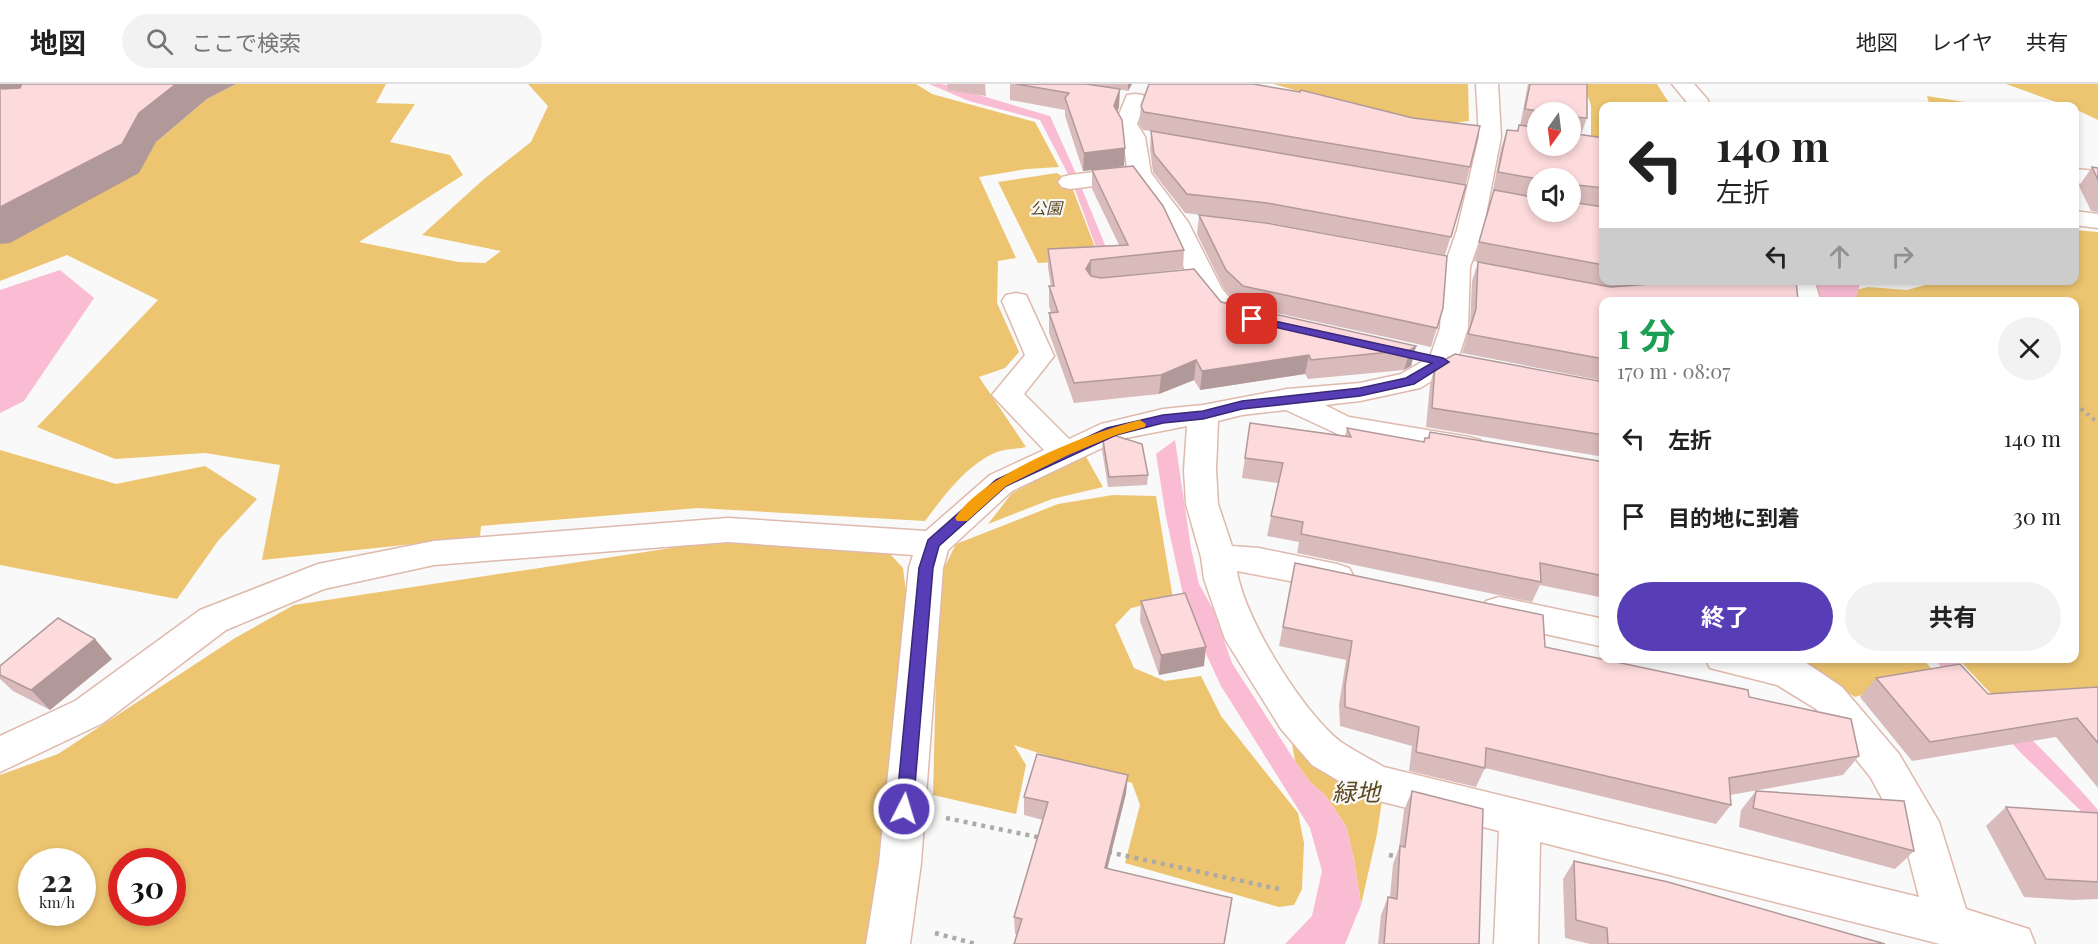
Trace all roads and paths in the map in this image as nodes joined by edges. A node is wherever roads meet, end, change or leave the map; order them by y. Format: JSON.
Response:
{"nodes":[{"id":1,"x":1487,"y":84,"type":"edge"},
{"id":2,"x":1683,"y":84,"type":"edge"},
{"id":3,"x":1140,"y":92,"type":"edge"},
{"id":4,"x":1111,"y":97,"type":"edge"},
{"id":5,"x":1697,"y":102,"type":"edge"},
{"id":6,"x":1134,"y":137,"type":"junction"},
{"id":7,"x":1158,"y":141,"type":"edge"},
{"id":8,"x":1139,"y":174,"type":"junction"},
{"id":9,"x":2079,"y":177,"type":"edge"},
{"id":10,"x":2098,"y":178,"type":"edge"},
{"id":11,"x":1077,"y":181,"type":"dead end"},
{"id":12,"x":2079,"y":219,"type":"edge"},
{"id":13,"x":2098,"y":221,"type":"edge"},
{"id":14,"x":1176,"y":222,"type":"junction"},
{"id":15,"x":1209,"y":226,"type":"edge"},
{"id":16,"x":1016,"y":301,"type":"dead end"},
{"id":17,"x":1252,"y":319,"type":"edge"},
{"id":18,"x":1409,"y":355,"type":"edge"},
{"id":19,"x":1454,"y":364,"type":"junction"},
{"id":20,"x":1287,"y":398,"type":"junction"},
{"id":21,"x":2079,"y":407,"type":"edge"},
{"id":22,"x":1203,"y":415,"type":"junction"},
{"id":23,"x":2098,"y":423,"type":"edge"},
{"id":24,"x":1064,"y":452,"type":"junction"},
{"id":25,"x":1501,"y":453,"type":"edge"},
{"id":26,"x":933,"y":544,"type":"junction"},
{"id":27,"x":1218,"y":557,"type":"junction"},
{"id":28,"x":1363,"y":583,"type":"edge"},
{"id":29,"x":1466,"y":604,"type":"edge"},
{"id":30,"x":1599,"y":632,"type":"edge"},
{"id":31,"x":1767,"y":663,"type":"edge"},
{"id":32,"x":1784,"y":665,"type":"edge"},
{"id":33,"x":0,"y":755,"type":"edge"},
{"id":34,"x":904,"y":809,"type":"junction"},
{"id":35,"x":1520,"y":819,"type":"junction"},
{"id":36,"x":1049,"y":840,"type":"edge"},
{"id":37,"x":1105,"y":852,"type":"edge"},
{"id":38,"x":1389,"y":855,"type":"dead end"},
{"id":39,"x":1401,"y":858,"type":"edge"},
{"id":40,"x":1279,"y":889,"type":"dead end"},
{"id":41,"x":1950,"y":934,"type":"edge"},
{"id":42,"x":888,"y":944,"type":"edge"},
{"id":43,"x":1515,"y":944,"type":"edge"},
{"id":44,"x":2013,"y":944,"type":"edge"}],
"edges":[{"from":1,"to":19,"type":"street"},
{"from":2,"to":5,"type":"street"},
{"from":3,"to":4,"type":"street"},
{"from":3,"to":6,"type":"street"},
{"from":6,"to":7,"type":"street"},
{"from":6,"to":8,"type":"street"},
{"from":8,"to":11,"type":"street"},
{"from":8,"to":14,"type":"street"},
{"from":9,"to":10,"type":"street"},
{"from":12,"to":13,"type":"street"},
{"from":14,"to":15,"type":"street"},
{"from":14,"to":17,"type":"street"},
{"from":16,"to":24,"type":"street"},
{"from":18,"to":19,"type":"street"},
{"from":19,"to":20,"type":"street"},
{"from":20,"to":22,"type":"street"},
{"from":20,"to":25,"type":"street"},
{"from":21,"to":23,"type":"path"},
{"from":22,"to":24,"type":"street"},
{"from":22,"to":27,"type":"street"},
{"from":24,"to":26,"type":"street"},
{"from":26,"to":33,"type":"street"},
{"from":26,"to":34,"type":"street"},
{"from":27,"to":28,"type":"street"},
{"from":27,"to":35,"type":"street"},
{"from":29,"to":30,"type":"street"},
{"from":31,"to":32,"type":"street"},
{"from":32,"to":41,"type":"street"},
{"from":34,"to":36,"type":"path"},
{"from":34,"to":42,"type":"street"},
{"from":35,"to":41,"type":"street"},
{"from":35,"to":43,"type":"street"},
{"from":37,"to":40,"type":"path"},
{"from":38,"to":39,"type":"path"},
{"from":41,"to":44,"type":"street"}]}
